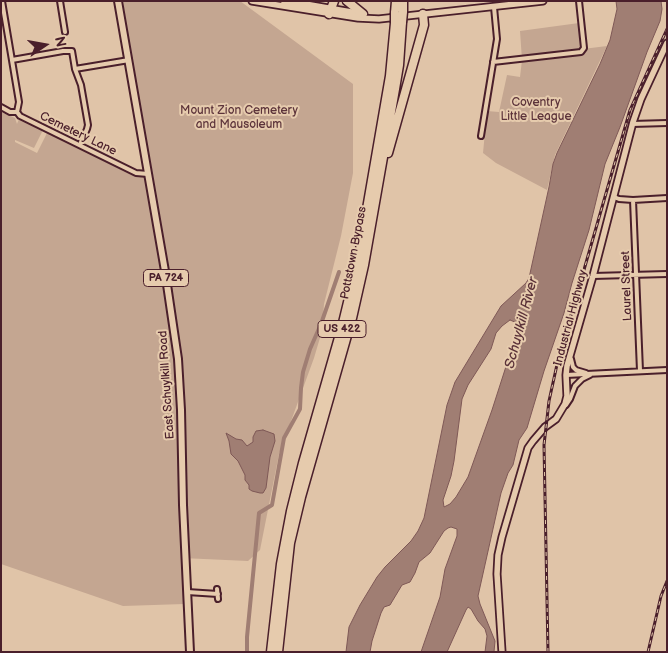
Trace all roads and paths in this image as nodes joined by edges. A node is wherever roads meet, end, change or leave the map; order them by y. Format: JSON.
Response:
{"nodes":[{"id":1,"x":2,"y":1,"type":"edge"},
{"id":2,"x":60,"y":1,"type":"edge"},
{"id":3,"x":118,"y":1,"type":"edge"},
{"id":4,"x":252,"y":1,"type":"edge"},
{"id":5,"x":276,"y":1,"type":"edge"},
{"id":6,"x":347,"y":1,"type":"edge"},
{"id":7,"x":396,"y":1,"type":"edge"},
{"id":8,"x":403,"y":1,"type":"edge"},
{"id":9,"x":543,"y":1,"type":"edge"},
{"id":10,"x":579,"y":1,"type":"edge"},
{"id":11,"x":506,"y":3,"type":"edge"},
{"id":12,"x":494,"y":7,"type":"junction"},
{"id":13,"x":332,"y":8,"type":"edge"},
{"id":14,"x":363,"y":14,"type":"junction"},
{"id":15,"x":424,"y":14,"type":"junction"},
{"id":16,"x":397,"y":18,"type":"junction"},
{"id":17,"x":65,"y":32,"type":"dead end"},
{"id":18,"x":667,"y":43,"type":"edge"},
{"id":19,"x":12,"y":60,"type":"junction"},
{"id":20,"x":129,"y":60,"type":"junction"},
{"id":21,"x":493,"y":62,"type":"junction"},
{"id":22,"x":75,"y":69,"type":"junction"},
{"id":23,"x":1,"y":107,"type":"edge"},
{"id":24,"x":17,"y":112,"type":"junction"},
{"id":25,"x":667,"y":123,"type":"edge"},
{"id":26,"x":632,"y":124,"type":"junction"},
{"id":27,"x":481,"y":136,"type":"dead end"},
{"id":28,"x":80,"y":145,"type":"junction"},
{"id":29,"x":148,"y":174,"type":"junction"},
{"id":30,"x":380,"y":178,"type":"junction"},
{"id":31,"x":614,"y":197,"type":"junction"},
{"id":32,"x":667,"y":198,"type":"edge"},
{"id":33,"x":633,"y":200,"type":"junction"},
{"id":34,"x":667,"y":274,"type":"edge"},
{"id":35,"x":637,"y":275,"type":"junction"},
{"id":36,"x":593,"y":276,"type":"junction"},
{"id":37,"x":573,"y":348,"type":"junction"},
{"id":38,"x":667,"y":370,"type":"edge"},
{"id":39,"x":640,"y":371,"type":"junction"},
{"id":40,"x":593,"y":374,"type":"junction"},
{"id":41,"x":566,"y":375,"type":"junction"},
{"id":42,"x":559,"y":415,"type":"junction"},
{"id":43,"x":187,"y":592,"type":"junction"},
{"id":44,"x":218,"y":599,"type":"dead end"},
{"id":45,"x":190,"y":652,"type":"edge"},
{"id":46,"x":270,"y":652,"type":"edge"},
{"id":47,"x":279,"y":652,"type":"edge"},
{"id":48,"x":502,"y":652,"type":"edge"}],
"edges":[{"from":1,"to":19,"type":"street"},
{"from":2,"to":17,"type":"street"},
{"from":3,"to":20,"type":"main road","name":"East Schuylkill Road","number":"PA 724"},
{"from":4,"to":13,"type":"street"},
{"from":5,"to":13,"type":"street"},
{"from":6,"to":14,"type":"highway"},
{"from":7,"to":16,"type":"highway","name":"Pottstown Bypass","number":"US 422"},
{"from":8,"to":16,"type":"highway","name":"Pottstown Bypass","number":"US 422"},
{"from":9,"to":11,"type":"street"},
{"from":10,"to":21,"type":"street"},
{"from":11,"to":12,"type":"street"},
{"from":12,"to":15,"type":"street"},
{"from":12,"to":21,"type":"street"},
{"from":13,"to":14,"type":"street"},
{"from":13,"to":16,"type":"street"},
{"from":14,"to":16,"type":"street"},
{"from":15,"to":16,"type":"street"},
{"from":15,"to":30,"type":"highway"},
{"from":16,"to":30,"type":"highway","name":"Pottstown Bypass","number":"US 422"},
{"from":16,"to":46,"type":"highway","name":"Pottstown Bypass","number":"US 422"},
{"from":18,"to":26,"type":"street","name":"Industrial Highway"},
{"from":19,"to":22,"type":"street"},
{"from":19,"to":24,"type":"street"},
{"from":20,"to":22,"type":"street"},
{"from":20,"to":29,"type":"main road","name":"East Schuylkill Road","number":"PA 724"},
{"from":21,"to":27,"type":"street"},
{"from":22,"to":28,"type":"street"},
{"from":23,"to":24,"type":"street","name":"Cemetery Lane"},
{"from":24,"to":28,"type":"street","name":"Cemetery Lane"},
{"from":25,"to":26,"type":"street"},
{"from":26,"to":31,"type":"street","name":"Industrial Highway"},
{"from":28,"to":29,"type":"street","name":"Cemetery Lane"},
{"from":29,"to":43,"type":"main road","name":"East Schuylkill Road","number":"PA 724"},
{"from":30,"to":47,"type":"highway","name":"Pottstown Bypass","number":"US 422"},
{"from":31,"to":33,"type":"street"},
{"from":31,"to":36,"type":"street","name":"Industrial Highway"},
{"from":32,"to":33,"type":"street"},
{"from":33,"to":35,"type":"street","name":"Laurel Street"},
{"from":34,"to":35,"type":"street"},
{"from":35,"to":36,"type":"street"},
{"from":35,"to":39,"type":"street","name":"Laurel Street"},
{"from":36,"to":37,"type":"street","name":"Industrial Highway"},
{"from":37,"to":40,"type":"street"},
{"from":37,"to":41,"type":"street","name":"Industrial Highway"},
{"from":38,"to":39,"type":"street"},
{"from":39,"to":40,"type":"street"},
{"from":40,"to":41,"type":"street"},
{"from":40,"to":42,"type":"street"},
{"from":41,"to":42,"type":"street","name":"Industrial Highway"},
{"from":42,"to":48,"type":"street","name":"Industrial Highway"},
{"from":43,"to":44,"type":"street"},
{"from":43,"to":45,"type":"main road","name":"East Schuylkill Road","number":"PA 724"}]}
